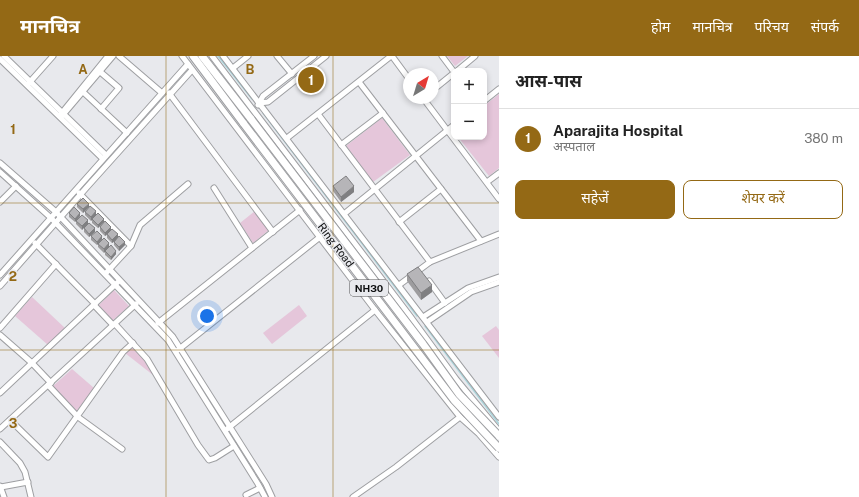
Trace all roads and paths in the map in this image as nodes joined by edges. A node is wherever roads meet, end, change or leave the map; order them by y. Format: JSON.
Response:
{"nodes":[{"id":1,"x":4,"y":56,"type":"edge"},
{"id":2,"x":53,"y":56,"type":"edge"},
{"id":3,"x":108,"y":56,"type":"edge"},
{"id":4,"x":113,"y":56,"type":"edge"},
{"id":5,"x":119,"y":56,"type":"edge"},
{"id":6,"x":182,"y":56,"type":"edge"},
{"id":7,"x":193,"y":56,"type":"edge"},
{"id":8,"x":202,"y":56,"type":"edge"},
{"id":9,"x":212,"y":56,"type":"edge"},
{"id":10,"x":223,"y":56,"type":"edge"},
{"id":11,"x":248,"y":56,"type":"edge"},
{"id":12,"x":277,"y":56,"type":"edge"},
{"id":13,"x":314,"y":56,"type":"edge"},
{"id":14,"x":326,"y":56,"type":"edge"},
{"id":15,"x":391,"y":56,"type":"edge"},
{"id":16,"x":442,"y":56,"type":"edge"},
{"id":17,"x":475,"y":56,"type":"edge"},
{"id":18,"x":0,"y":59,"type":"edge"},
{"id":19,"x":188,"y":64,"type":"junction"},
{"id":20,"x":233,"y":68,"type":"junction"},
{"id":21,"x":452,"y":68,"type":"edge"},
{"id":22,"x":460,"y":68,"type":"edge"},
{"id":23,"x":99,"y":70,"type":"junction"},
{"id":24,"x":192,"y":70,"type":"junction"},
{"id":25,"x":403,"y":71,"type":"edge"},
{"id":26,"x":292,"y":74,"type":"junction"},
{"id":27,"x":451,"y":75,"type":"edge"},
{"id":28,"x":359,"y":82,"type":"junction"},
{"id":29,"x":29,"y":84,"type":"junction"},
{"id":30,"x":439,"y":85,"type":"edge"},
{"id":31,"x":166,"y":89,"type":"junction"},
{"id":32,"x":499,"y":89,"type":"edge"},
{"id":33,"x":82,"y":91,"type":"junction"},
{"id":34,"x":162,"y":93,"type":"junction"},
{"id":35,"x":170,"y":94,"type":"junction"},
{"id":36,"x":487,"y":99,"type":"edge"},
{"id":37,"x":259,"y":104,"type":"junction"},
{"id":38,"x":428,"y":104,"type":"edge"},
{"id":39,"x":101,"y":109,"type":"junction"},
{"id":40,"x":253,"y":109,"type":"junction"},
{"id":41,"x":383,"y":113,"type":"junction"},
{"id":42,"x":318,"y":114,"type":"junction"},
{"id":43,"x":62,"y":115,"type":"junction"},
{"id":44,"x":451,"y":128,"type":"edge"},
{"id":45,"x":448,"y":130,"type":"junction"},
{"id":46,"x":126,"y":133,"type":"junction"},
{"id":47,"x":287,"y":138,"type":"junction"},
{"id":48,"x":341,"y":145,"type":"junction"},
{"id":49,"x":416,"y":156,"type":"junction"},
{"id":50,"x":105,"y":157,"type":"junction"},
{"id":51,"x":0,"y":163,"type":"edge"},
{"id":52,"x":0,"y":172,"type":"edge"},
{"id":53,"x":499,"y":173,"type":"edge"},
{"id":54,"x":487,"y":182,"type":"junction"},
{"id":55,"x":188,"y":184,"type":"dead end"},
{"id":56,"x":16,"y":186,"type":"junction"},
{"id":57,"x":214,"y":188,"type":"dead end"},
{"id":58,"x":375,"y":189,"type":"junction"},
{"id":59,"x":441,"y":189,"type":"junction"},
{"id":60,"x":76,"y":190,"type":"junction"},
{"id":61,"x":80,"y":194,"type":"junction"},
{"id":62,"x":499,"y":198,"type":"edge"},
{"id":63,"x":0,"y":202,"type":"edge"},
{"id":64,"x":300,"y":210,"type":"junction"},
{"id":65,"x":56,"y":212,"type":"junction"},
{"id":66,"x":344,"y":214,"type":"junction"},
{"id":67,"x":60,"y":217,"type":"junction"},
{"id":68,"x":51,"y":218,"type":"junction"},
{"id":69,"x":399,"y":222,"type":"junction"},
{"id":70,"x":56,"y":223,"type":"junction"},
{"id":71,"x":273,"y":232,"type":"junction"},
{"id":72,"x":499,"y":234,"type":"edge"},
{"id":73,"x":320,"y":238,"type":"junction"},
{"id":74,"x":32,"y":239,"type":"junction"},
{"id":75,"x":481,"y":241,"type":"junction"},
{"id":76,"x":37,"y":244,"type":"junction"},
{"id":77,"x":131,"y":246,"type":"junction"},
{"id":78,"x":252,"y":248,"type":"junction"},
{"id":79,"x":430,"y":262,"type":"junction"},
{"id":80,"x":56,"y":264,"type":"junction"},
{"id":81,"x":110,"y":269,"type":"junction"},
{"id":82,"x":420,"y":269,"type":"junction"},
{"id":83,"x":105,"y":274,"type":"junction"},
{"id":84,"x":0,"y":275,"type":"edge"},
{"id":85,"x":499,"y":277,"type":"edge"},
{"id":86,"x":120,"y":280,"type":"junction"},
{"id":87,"x":499,"y":282,"type":"edge"},
{"id":88,"x":115,"y":284,"type":"junction"},
{"id":89,"x":0,"y":286,"type":"edge"},
{"id":90,"x":399,"y":286,"type":"junction"},
{"id":91,"x":140,"y":300,"type":"junction"},
{"id":92,"x":444,"y":303,"type":"junction"},
{"id":93,"x":94,"y":304,"type":"junction"},
{"id":94,"x":135,"y":305,"type":"junction"},
{"id":95,"x":375,"y":310,"type":"junction"},
{"id":96,"x":423,"y":317,"type":"junction"},
{"id":97,"x":160,"y":322,"type":"junction"},
{"id":98,"x":426,"y":322,"type":"junction"},
{"id":99,"x":114,"y":324,"type":"junction"},
{"id":100,"x":155,"y":325,"type":"junction"},
{"id":101,"x":0,"y":328,"type":"edge"},
{"id":102,"x":0,"y":335,"type":"edge"},
{"id":103,"x":133,"y":343,"type":"junction"},
{"id":104,"x":178,"y":350,"type":"junction"},
{"id":105,"x":32,"y":363,"type":"junction"},
{"id":106,"x":50,"y":384,"type":"junction"},
{"id":107,"x":0,"y":393,"type":"edge"},
{"id":108,"x":78,"y":416,"type":"junction"},
{"id":109,"x":460,"y":417,"type":"junction"},
{"id":110,"x":499,"y":417,"type":"edge"},
{"id":111,"x":10,"y":420,"type":"junction"},
{"id":112,"x":230,"y":427,"type":"junction"},
{"id":113,"x":0,"y":429,"type":"edge"},
{"id":114,"x":224,"y":430,"type":"junction"},
{"id":115,"x":499,"y":431,"type":"edge"},
{"id":116,"x":499,"y":436,"type":"edge"},
{"id":117,"x":0,"y":442,"type":"edge"},
{"id":118,"x":489,"y":444,"type":"junction"},
{"id":119,"x":234,"y":446,"type":"junction"},
{"id":120,"x":122,"y":448,"type":"dead end"},
{"id":121,"x":499,"y":448,"type":"edge"},
{"id":122,"x":499,"y":457,"type":"edge"},
{"id":123,"x":28,"y":482,"type":"junction"},
{"id":124,"x":0,"y":486,"type":"edge"},
{"id":125,"x":260,"y":488,"type":"junction"},
{"id":126,"x":246,"y":495,"type":"dead end"},
{"id":127,"x":4,"y":497,"type":"edge"},
{"id":128,"x":31,"y":497,"type":"edge"},
{"id":129,"x":265,"y":497,"type":"edge"},
{"id":130,"x":272,"y":497,"type":"edge"},
{"id":131,"x":353,"y":497,"type":"edge"}],
"edges":[{"from":1,"to":29,"type":"street"},
{"from":2,"to":29,"type":"street"},
{"from":3,"to":23,"type":"street"},
{"from":4,"to":23,"type":"street"},
{"from":5,"to":34,"type":"street"},
{"from":6,"to":19,"type":"street"},
{"from":7,"to":121,"type":"highway","name":"Ring Road","number":"NH30","bridge":true},
{"from":8,"to":116,"type":"highway","name":"Ring Road","number":"NH30","bridge":true},
{"from":9,"to":40,"type":"street"},
{"from":10,"to":20,"type":"street"},
{"from":11,"to":20,"type":"street"},
{"from":12,"to":26,"type":"street"},
{"from":13,"to":26,"type":"street"},
{"from":14,"to":37,"type":"street"},
{"from":15,"to":25,"type":"street"},
{"from":15,"to":28,"type":"street"},
{"from":16,"to":21,"type":"street"},
{"from":17,"to":22,"type":"street"},
{"from":18,"to":29,"type":"street"},
{"from":19,"to":24,"type":"street"},
{"from":19,"to":31,"type":"street"},
{"from":20,"to":37,"type":"street"},
{"from":23,"to":33,"type":"street"},
{"from":23,"to":39,"type":"street"},
{"from":24,"to":35,"type":"street"},
{"from":24,"to":64,"type":"street"},
{"from":26,"to":37,"type":"street"},
{"from":27,"to":30,"type":"street"},
{"from":28,"to":41,"type":"street"},
{"from":28,"to":42,"type":"street"},
{"from":29,"to":43,"type":"street"},
{"from":31,"to":34,"type":"street"},
{"from":31,"to":35,"type":"street"},
{"from":32,"to":36,"type":"street"},
{"from":33,"to":39,"type":"street"},
{"from":33,"to":43,"type":"street"},
{"from":34,"to":46,"type":"street"},
{"from":35,"to":61,"type":"street"},
{"from":35,"to":71,"type":"street"},
{"from":37,"to":40,"type":"street"},
{"from":37,"to":47,"type":"street"},
{"from":38,"to":45,"type":"street"},
{"from":39,"to":46,"type":"street"},
{"from":40,"to":115,"type":"street"},
{"from":41,"to":48,"type":"street"},
{"from":41,"to":49,"type":"street"},
{"from":42,"to":47,"type":"street"},
{"from":42,"to":48,"type":"street"},
{"from":43,"to":50,"type":"street"},
{"from":44,"to":45,"type":"street"},
{"from":45,"to":49,"type":"street"},
{"from":45,"to":54,"type":"street"},
{"from":46,"to":50,"type":"street"},
{"from":47,"to":66,"type":"street"},
{"from":48,"to":58,"type":"street"},
{"from":49,"to":58,"type":"street"},
{"from":49,"to":59,"type":"street"},
{"from":50,"to":60,"type":"street"},
{"from":51,"to":65,"type":"street"},
{"from":52,"to":56,"type":"street"},
{"from":53,"to":54,"type":"street"},
{"from":54,"to":62,"type":"street"},
{"from":55,"to":77,"type":"street"},
{"from":56,"to":63,"type":"street"},
{"from":56,"to":68,"type":"street"},
{"from":57,"to":78,"type":"street"},
{"from":58,"to":66,"type":"street"},
{"from":58,"to":69,"type":"street"},
{"from":59,"to":69,"type":"street"},
{"from":59,"to":75,"type":"street"},
{"from":60,"to":61,"type":"street"},
{"from":60,"to":65,"type":"street"},
{"from":61,"to":67,"type":"street"},
{"from":61,"to":77,"type":"street"},
{"from":64,"to":71,"type":"street"},
{"from":64,"to":73,"type":"street"},
{"from":65,"to":67,"type":"street"},
{"from":65,"to":68,"type":"street"},
{"from":66,"to":90,"type":"street"},
{"from":67,"to":70,"type":"street"},
{"from":67,"to":81,"type":"street"},
{"from":68,"to":70,"type":"street"},
{"from":68,"to":74,"type":"street"},
{"from":69,"to":79,"type":"street"},
{"from":70,"to":76,"type":"street"},
{"from":70,"to":83,"type":"street"},
{"from":71,"to":78,"type":"street"},
{"from":72,"to":75,"type":"street"},
{"from":73,"to":95,"type":"street"},
{"from":73,"to":104,"type":"street"},
{"from":74,"to":76,"type":"street"},
{"from":74,"to":84,"type":"street"},
{"from":75,"to":79,"type":"street"},
{"from":76,"to":80,"type":"street"},
{"from":76,"to":89,"type":"street"},
{"from":77,"to":81,"type":"street"},
{"from":78,"to":97,"type":"street"},
{"from":79,"to":82,"type":"street"},
{"from":80,"to":93,"type":"street"},
{"from":80,"to":101,"type":"street"},
{"from":81,"to":83,"type":"street"},
{"from":81,"to":86,"type":"street"},
{"from":82,"to":90,"type":"street"},
{"from":82,"to":92,"type":"street"},
{"from":83,"to":88,"type":"street"},
{"from":85,"to":92,"type":"street"},
{"from":86,"to":88,"type":"street"},
{"from":86,"to":91,"type":"street"},
{"from":87,"to":98,"type":"street"},
{"from":88,"to":93,"type":"street"},
{"from":88,"to":94,"type":"street"},
{"from":90,"to":96,"type":"street"},
{"from":91,"to":94,"type":"street"},
{"from":91,"to":97,"type":"street"},
{"from":92,"to":96,"type":"street"},
{"from":93,"to":99,"type":"street"},
{"from":93,"to":105,"type":"street"},
{"from":94,"to":99,"type":"street"},
{"from":94,"to":100,"type":"street"},
{"from":95,"to":109,"type":"street"},
{"from":95,"to":112,"type":"street"},
{"from":96,"to":98,"type":"street"},
{"from":97,"to":100,"type":"street"},
{"from":97,"to":104,"type":"street"},
{"from":98,"to":110,"type":"street"},
{"from":99,"to":103,"type":"street"},
{"from":99,"to":106,"type":"street"},
{"from":100,"to":104,"type":"street"},
{"from":102,"to":105,"type":"street"},
{"from":103,"to":108,"type":"street"},
{"from":103,"to":119,"type":"street"},
{"from":104,"to":112,"type":"street"},
{"from":104,"to":114,"type":"street"},
{"from":105,"to":106,"type":"street"},
{"from":105,"to":107,"type":"street"},
{"from":106,"to":108,"type":"street"},
{"from":106,"to":111,"type":"street"},
{"from":108,"to":111,"type":"street"},
{"from":108,"to":120,"type":"street"},
{"from":109,"to":118,"type":"street"},
{"from":109,"to":131,"type":"street"},
{"from":111,"to":113,"type":"street"},
{"from":112,"to":114,"type":"street"},
{"from":112,"to":130,"type":"street"},
{"from":114,"to":119,"type":"street"},
{"from":116,"to":118,"type":"street"},
{"from":117,"to":123,"type":"street"},
{"from":118,"to":122,"type":"street"},
{"from":119,"to":125,"type":"street"},
{"from":123,"to":124,"type":"street"},
{"from":123,"to":128,"type":"street"},
{"from":124,"to":127,"type":"street"},
{"from":125,"to":126,"type":"street"},
{"from":125,"to":129,"type":"street"}]}
